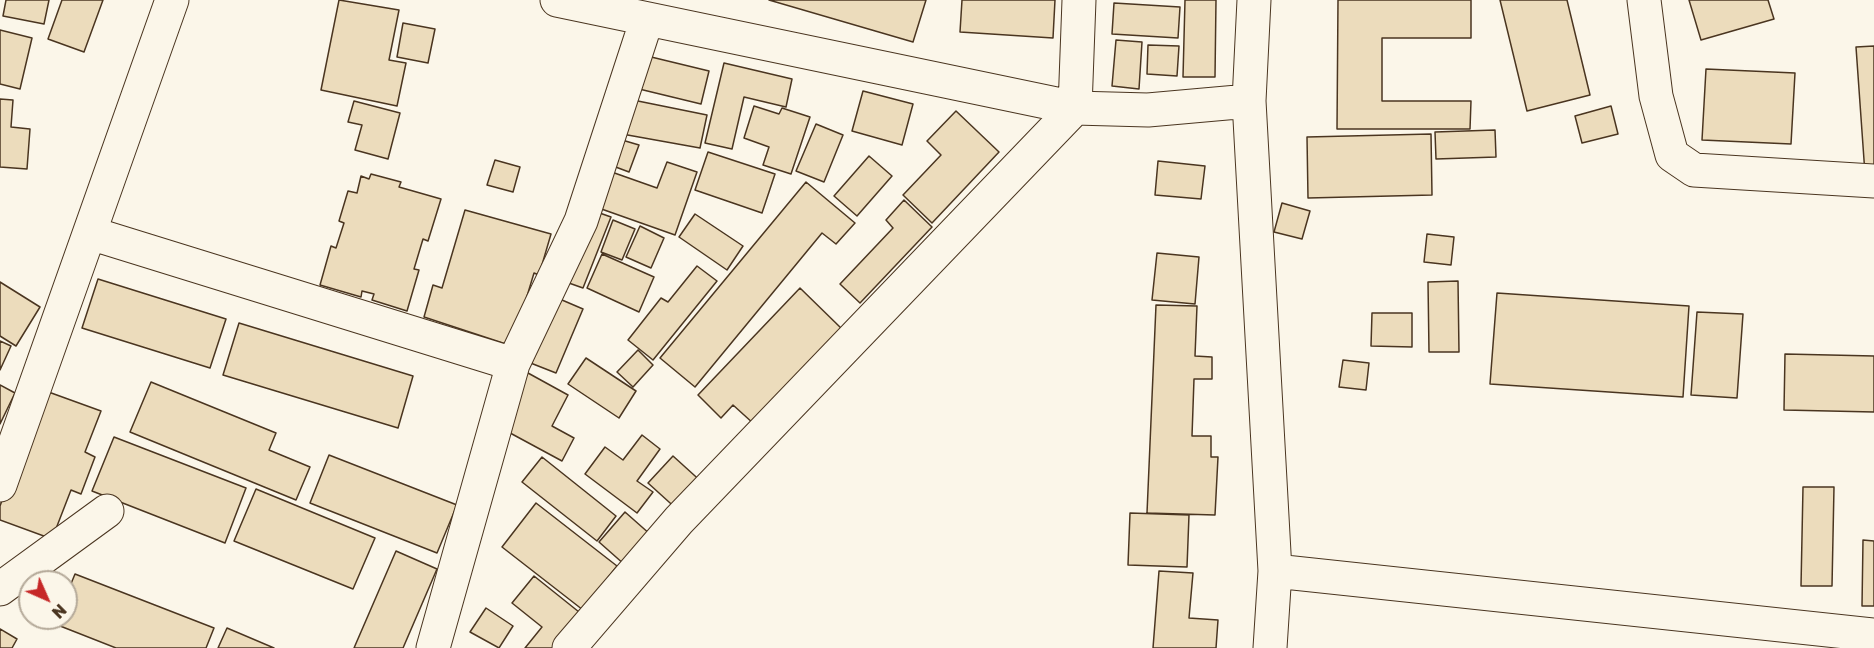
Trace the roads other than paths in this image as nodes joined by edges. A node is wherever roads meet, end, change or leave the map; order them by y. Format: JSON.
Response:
{"nodes":[{"id":1,"x":172,"y":0,"type":"edge"},
{"id":2,"x":557,"y":0,"type":"edge"},
{"id":3,"x":1079,"y":0,"type":"edge"},
{"id":4,"x":1254,"y":0,"type":"edge"},
{"id":5,"x":1644,"y":0,"type":"edge"},
{"id":6,"x":647,"y":20,"type":"junction"},
{"id":7,"x":1249,"y":101,"type":"junction"},
{"id":8,"x":1075,"y":108,"type":"junction"},
{"id":9,"x":1874,"y":181,"type":"edge"},
{"id":10,"x":90,"y":233,"type":"junction"},
{"id":11,"x":513,"y":364,"type":"junction"},
{"id":12,"x":0,"y":485,"type":"edge"},
{"id":13,"x":107,"y":511,"type":"dead end"},
{"id":14,"x":1275,"y":571,"type":"junction"},
{"id":15,"x":0,"y":588,"type":"edge"},
{"id":16,"x":1874,"y":635,"type":"edge"},
{"id":17,"x":433,"y":648,"type":"edge"},
{"id":18,"x":569,"y":648,"type":"edge"},
{"id":19,"x":1270,"y":648,"type":"edge"}],
"edges":[{"from":1,"to":10,"type":"street"},
{"from":2,"to":6,"type":"street"},
{"from":3,"to":8,"type":"street"},
{"from":4,"to":7,"type":"street"},
{"from":5,"to":9,"type":"street"},
{"from":6,"to":8,"type":"street"},
{"from":6,"to":11,"type":"street"},
{"from":7,"to":8,"type":"street"},
{"from":7,"to":14,"type":"street"},
{"from":8,"to":18,"type":"street"},
{"from":10,"to":11,"type":"street"},
{"from":10,"to":12,"type":"street"},
{"from":11,"to":17,"type":"street"},
{"from":13,"to":15,"type":"street"},
{"from":14,"to":16,"type":"street"},
{"from":14,"to":19,"type":"street"}]}
